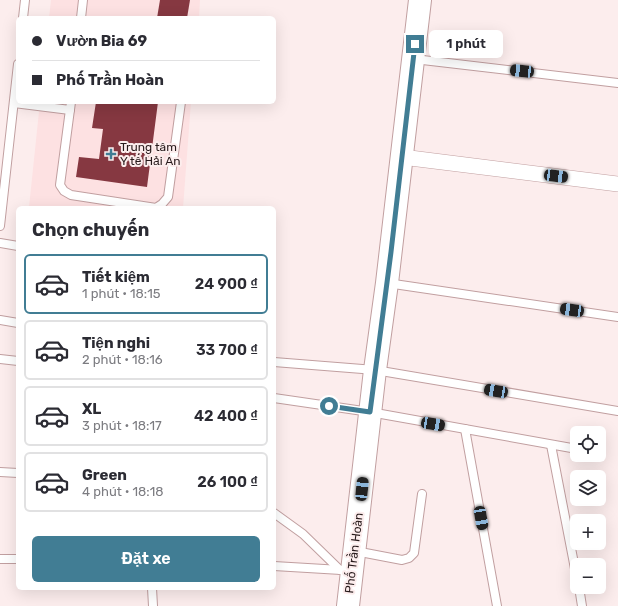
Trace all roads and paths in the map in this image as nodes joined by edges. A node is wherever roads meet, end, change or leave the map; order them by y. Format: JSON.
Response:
{"nodes":[{"id":1,"x":25,"y":0,"type":"edge"},
{"id":2,"x":83,"y":0,"type":"edge"},
{"id":3,"x":420,"y":0,"type":"edge"},
{"id":4,"x":23,"y":16,"type":"edge"},
{"id":5,"x":81,"y":16,"type":"edge"},
{"id":6,"x":413,"y":59,"type":"junction"},
{"id":7,"x":618,"y":83,"type":"edge"},
{"id":8,"x":16,"y":84,"type":"edge"},
{"id":9,"x":14,"y":103,"type":"joint"},
{"id":10,"x":33,"y":104,"type":"edge"},
{"id":11,"x":181,"y":104,"type":"edge"},
{"id":12,"x":70,"y":106,"type":"edge"},
{"id":13,"x":402,"y":158,"type":"junction"},
{"id":14,"x":618,"y":184,"type":"edge"},
{"id":15,"x":143,"y":206,"type":"edge"},
{"id":16,"x":159,"y":206,"type":"edge"},
{"id":17,"x":0,"y":226,"type":"edge"},
{"id":18,"x":0,"y":243,"type":"edge"},
{"id":19,"x":16,"y":246,"type":"edge"},
{"id":20,"x":387,"y":283,"type":"junction"},
{"id":21,"x":618,"y":317,"type":"edge"},
{"id":22,"x":0,"y":320,"type":"edge"},
{"id":23,"x":16,"y":323,"type":"edge"},
{"id":24,"x":0,"y":359,"type":"edge"},
{"id":25,"x":16,"y":361,"type":"edge"},
{"id":26,"x":276,"y":362,"type":"edge"},
{"id":27,"x":375,"y":370,"type":"junction"},
{"id":28,"x":276,"y":398,"type":"edge"},
{"id":29,"x":370,"y":412,"type":"junction"},
{"id":30,"x":618,"y":412,"type":"edge"},
{"id":31,"x":465,"y":429,"type":"junction"},
{"id":32,"x":551,"y":445,"type":"junction"},
{"id":33,"x":570,"y":448,"type":"edge"},
{"id":34,"x":0,"y":472,"type":"edge"},
{"id":35,"x":16,"y":473,"type":"edge"},
{"id":36,"x":422,"y":494,"type":"dead end"},
{"id":37,"x":276,"y":514,"type":"edge"},
{"id":38,"x":573,"y":558,"type":"edge"},
{"id":39,"x":0,"y":559,"type":"edge"},
{"id":40,"x":16,"y":559,"type":"edge"},
{"id":41,"x":349,"y":564,"type":"junction"},
{"id":42,"x":276,"y":566,"type":"edge"},
{"id":43,"x":152,"y":590,"type":"edge"},
{"id":44,"x":580,"y":594,"type":"edge"},
{"id":45,"x":153,"y":606,"type":"edge"},
{"id":46,"x":348,"y":606,"type":"edge"},
{"id":47,"x":497,"y":606,"type":"edge"},
{"id":48,"x":582,"y":606,"type":"edge"}],
"edges":[{"from":1,"to":4,"type":"lane"},
{"from":2,"to":5,"type":"lane"},
{"from":3,"to":6,"type":"street","name":"Phố Trần Hoàn"},
{"from":6,"to":7,"type":"lane"},
{"from":6,"to":13,"type":"street","name":"Phố Trần Hoàn"},
{"from":8,"to":9,"type":"lane"},
{"from":9,"to":17,"type":"lane"},
{"from":10,"to":12,"type":"lane"},
{"from":11,"to":16,"type":"lane"},
{"from":12,"to":15,"type":"lane"},
{"from":13,"to":14,"type":"street"},
{"from":13,"to":20,"type":"street","name":"Phố Trần Hoàn"},
{"from":18,"to":19,"type":"lane"},
{"from":20,"to":21,"type":"lane"},
{"from":20,"to":27,"type":"street","name":"Phố Trần Hoàn"},
{"from":22,"to":23,"type":"lane"},
{"from":24,"to":25,"type":"lane"},
{"from":26,"to":27,"type":"lane"},
{"from":27,"to":29,"type":"street","name":"Phố Trần Hoàn"},
{"from":27,"to":30,"type":"lane"},
{"from":28,"to":29,"type":"lane"},
{"from":29,"to":31,"type":"lane"},
{"from":29,"to":41,"type":"street","name":"Phố Trần Hoàn"},
{"from":31,"to":32,"type":"lane"},
{"from":31,"to":47,"type":"lane"},
{"from":32,"to":33,"type":"lane"},
{"from":32,"to":38,"type":"lane"},
{"from":34,"to":35,"type":"lane"},
{"from":36,"to":41,"type":"lane"},
{"from":37,"to":41,"type":"lane"},
{"from":39,"to":40,"type":"lane"},
{"from":41,"to":42,"type":"lane"},
{"from":41,"to":46,"type":"street","name":"Phố Trần Hoàn"},
{"from":43,"to":45,"type":"lane"},
{"from":44,"to":48,"type":"lane"}]}
